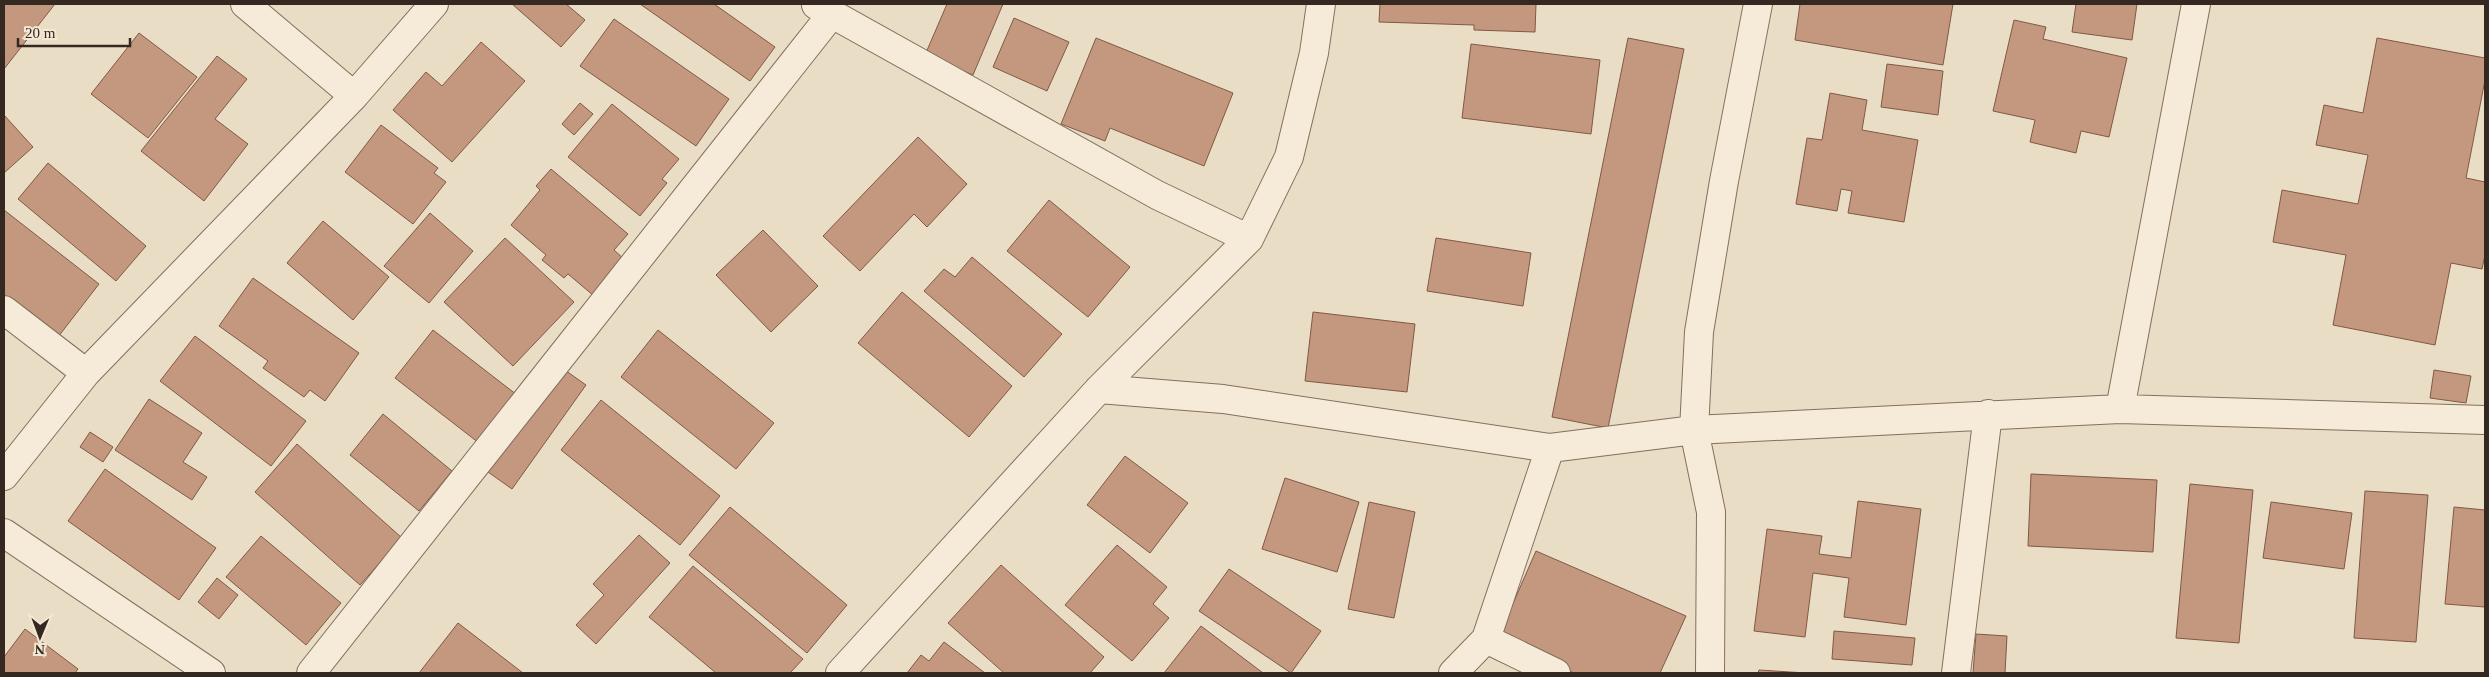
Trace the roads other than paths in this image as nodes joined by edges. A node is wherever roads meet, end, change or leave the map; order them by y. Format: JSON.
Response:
{"nodes":[{"id":1,"x":245,"y":4,"type":"edge"},
{"id":2,"x":434,"y":4,"type":"edge"},
{"id":3,"x":1321,"y":4,"type":"edge"},
{"id":4,"x":1758,"y":4,"type":"edge"},
{"id":5,"x":2196,"y":4,"type":"edge"},
{"id":6,"x":823,"y":9,"type":"edge"},
{"id":7,"x":354,"y":96,"type":"junction"},
{"id":8,"x":1249,"y":239,"type":"junction"},
{"id":9,"x":4,"y":310,"type":"edge"},
{"id":10,"x":86,"y":373,"type":"junction"},
{"id":11,"x":1099,"y":389,"type":"junction"},
{"id":12,"x":2120,"y":408,"type":"junction"},
{"id":13,"x":1988,"y":414,"type":"junction"},
{"id":14,"x":2485,"y":420,"type":"edge"},
{"id":15,"x":1694,"y":430,"type":"junction"},
{"id":16,"x":1550,"y":448,"type":"junction"},
{"id":17,"x":4,"y":476,"type":"edge"},
{"id":18,"x":4,"y":533,"type":"edge"},
{"id":19,"x":1486,"y":639,"type":"junction"},
{"id":20,"x":211,"y":673,"type":"edge"},
{"id":21,"x":311,"y":673,"type":"edge"},
{"id":22,"x":840,"y":673,"type":"edge"},
{"id":23,"x":1453,"y":673,"type":"edge"},
{"id":24,"x":1556,"y":673,"type":"edge"},
{"id":25,"x":1710,"y":673,"type":"edge"},
{"id":26,"x":1956,"y":673,"type":"edge"}],
"edges":[{"from":1,"to":7,"type":"street"},
{"from":2,"to":7,"type":"street"},
{"from":3,"to":8,"type":"street"},
{"from":4,"to":15,"type":"street"},
{"from":5,"to":12,"type":"street"},
{"from":6,"to":8,"type":"street"},
{"from":6,"to":21,"type":"street"},
{"from":7,"to":10,"type":"street"},
{"from":8,"to":11,"type":"street"},
{"from":9,"to":10,"type":"street"},
{"from":10,"to":17,"type":"street"},
{"from":11,"to":16,"type":"street"},
{"from":11,"to":22,"type":"street"},
{"from":12,"to":13,"type":"street"},
{"from":12,"to":14,"type":"street"},
{"from":13,"to":15,"type":"street"},
{"from":13,"to":26,"type":"street"},
{"from":15,"to":16,"type":"street"},
{"from":15,"to":25,"type":"street"},
{"from":16,"to":19,"type":"street"},
{"from":18,"to":20,"type":"street"},
{"from":19,"to":23,"type":"street"},
{"from":19,"to":24,"type":"street"}]}
